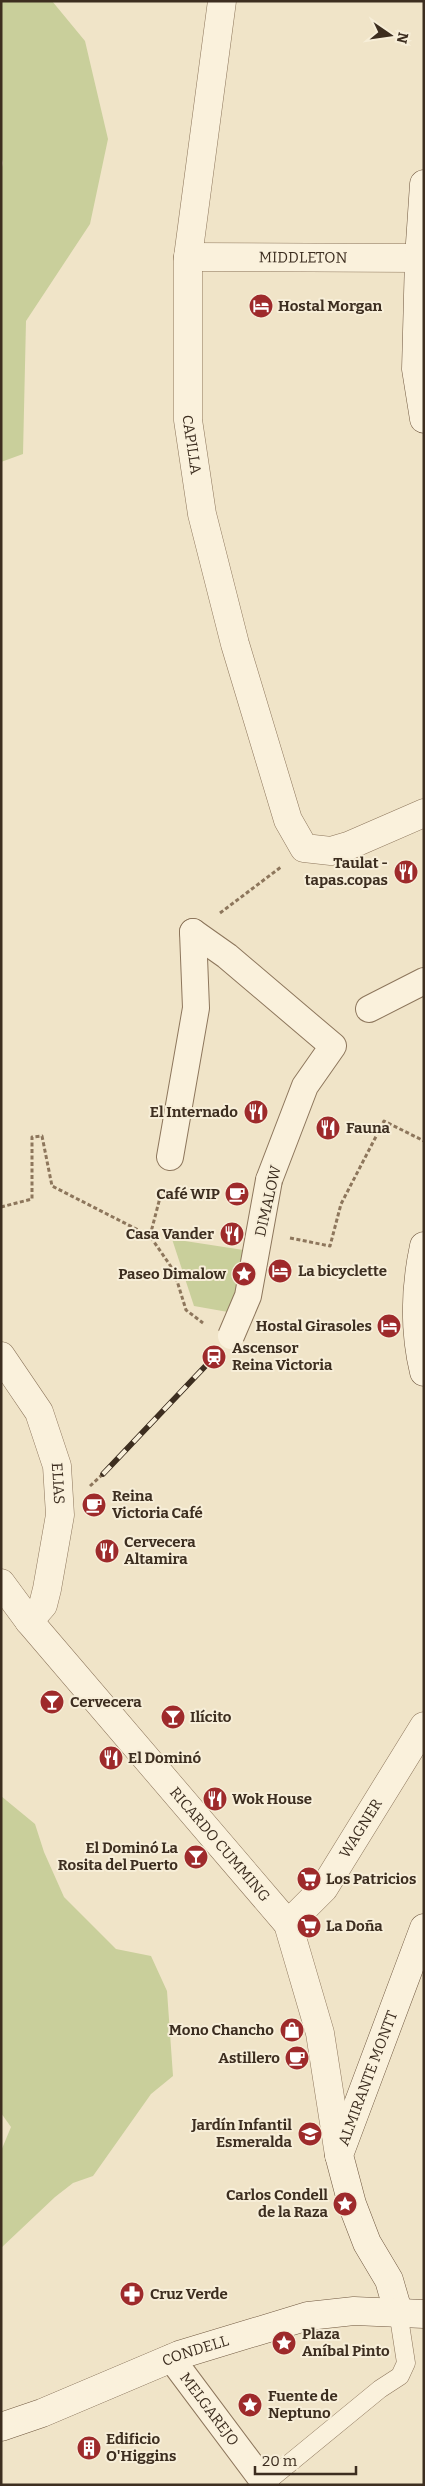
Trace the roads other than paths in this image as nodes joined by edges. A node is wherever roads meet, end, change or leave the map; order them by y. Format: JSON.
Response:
{"nodes":[{"id":1,"x":222,"y":1,"type":"edge"},
{"id":2,"x":424,"y":184,"type":"edge"},
{"id":3,"x":188,"y":257,"type":"junction"},
{"id":4,"x":419,"y":258,"type":"junction"},
{"id":5,"x":424,"y":419,"type":"edge"},
{"id":6,"x":424,"y":813,"type":"edge"},
{"id":7,"x":424,"y":981,"type":"edge"},
{"id":8,"x":369,"y":1009,"type":"dead end"},
{"id":9,"x":170,"y":1158,"type":"road end"},
{"id":10,"x":424,"y":1246,"type":"edge"},
{"id":11,"x":231,"y":1336,"type":"road end"},
{"id":12,"x":1,"y":1356,"type":"edge"},
{"id":13,"x":424,"y":1372,"type":"edge"},
{"id":14,"x":1,"y":1583,"type":"edge"},
{"id":15,"x":29,"y":1620,"type":"junction"},
{"id":16,"x":424,"y":1726,"type":"edge"},
{"id":17,"x":288,"y":1924,"type":"junction"},
{"id":18,"x":424,"y":1928,"type":"edge"},
{"id":19,"x":339,"y":2155,"type":"junction"},
{"id":20,"x":411,"y":2312,"type":"edge"},
{"id":21,"x":171,"y":2358,"type":"junction"},
{"id":22,"x":1,"y":2426,"type":"edge"},
{"id":23,"x":265,"y":2484,"type":"edge"}],
"edges":[{"from":1,"to":3,"type":"street","name":"CAPILLA"},
{"from":2,"to":4,"type":"street"},
{"from":3,"to":4,"type":"street","name":"MIDDLETON"},
{"from":3,"to":6,"type":"street","name":"CAPILLA"},
{"from":4,"to":5,"type":"street"},
{"from":7,"to":8,"type":"street"},
{"from":9,"to":11,"type":"street","name":"DIMALOW","bridge":true},
{"from":10,"to":13,"type":"street"},
{"from":12,"to":15,"type":"street","name":"ELIAS"},
{"from":14,"to":15,"type":"street","name":"RICARDO CUMMING"},
{"from":15,"to":17,"type":"street","name":"RICARDO CUMMING"},
{"from":16,"to":17,"type":"street","name":"WAGNER"},
{"from":17,"to":19,"type":"street","name":"RICARDO CUMMING"},
{"from":18,"to":19,"type":"street","name":"ALMIRANTE MONTT"},
{"from":19,"to":20,"type":"street","name":"ALMIRANTE MONTT"},
{"from":20,"to":21,"type":"street","name":"CONDELL"},
{"from":20,"to":23,"type":"lane"},
{"from":21,"to":22,"type":"street","name":"CONDELL"},
{"from":21,"to":23,"type":"street","name":"MELGAREJO"}]}
